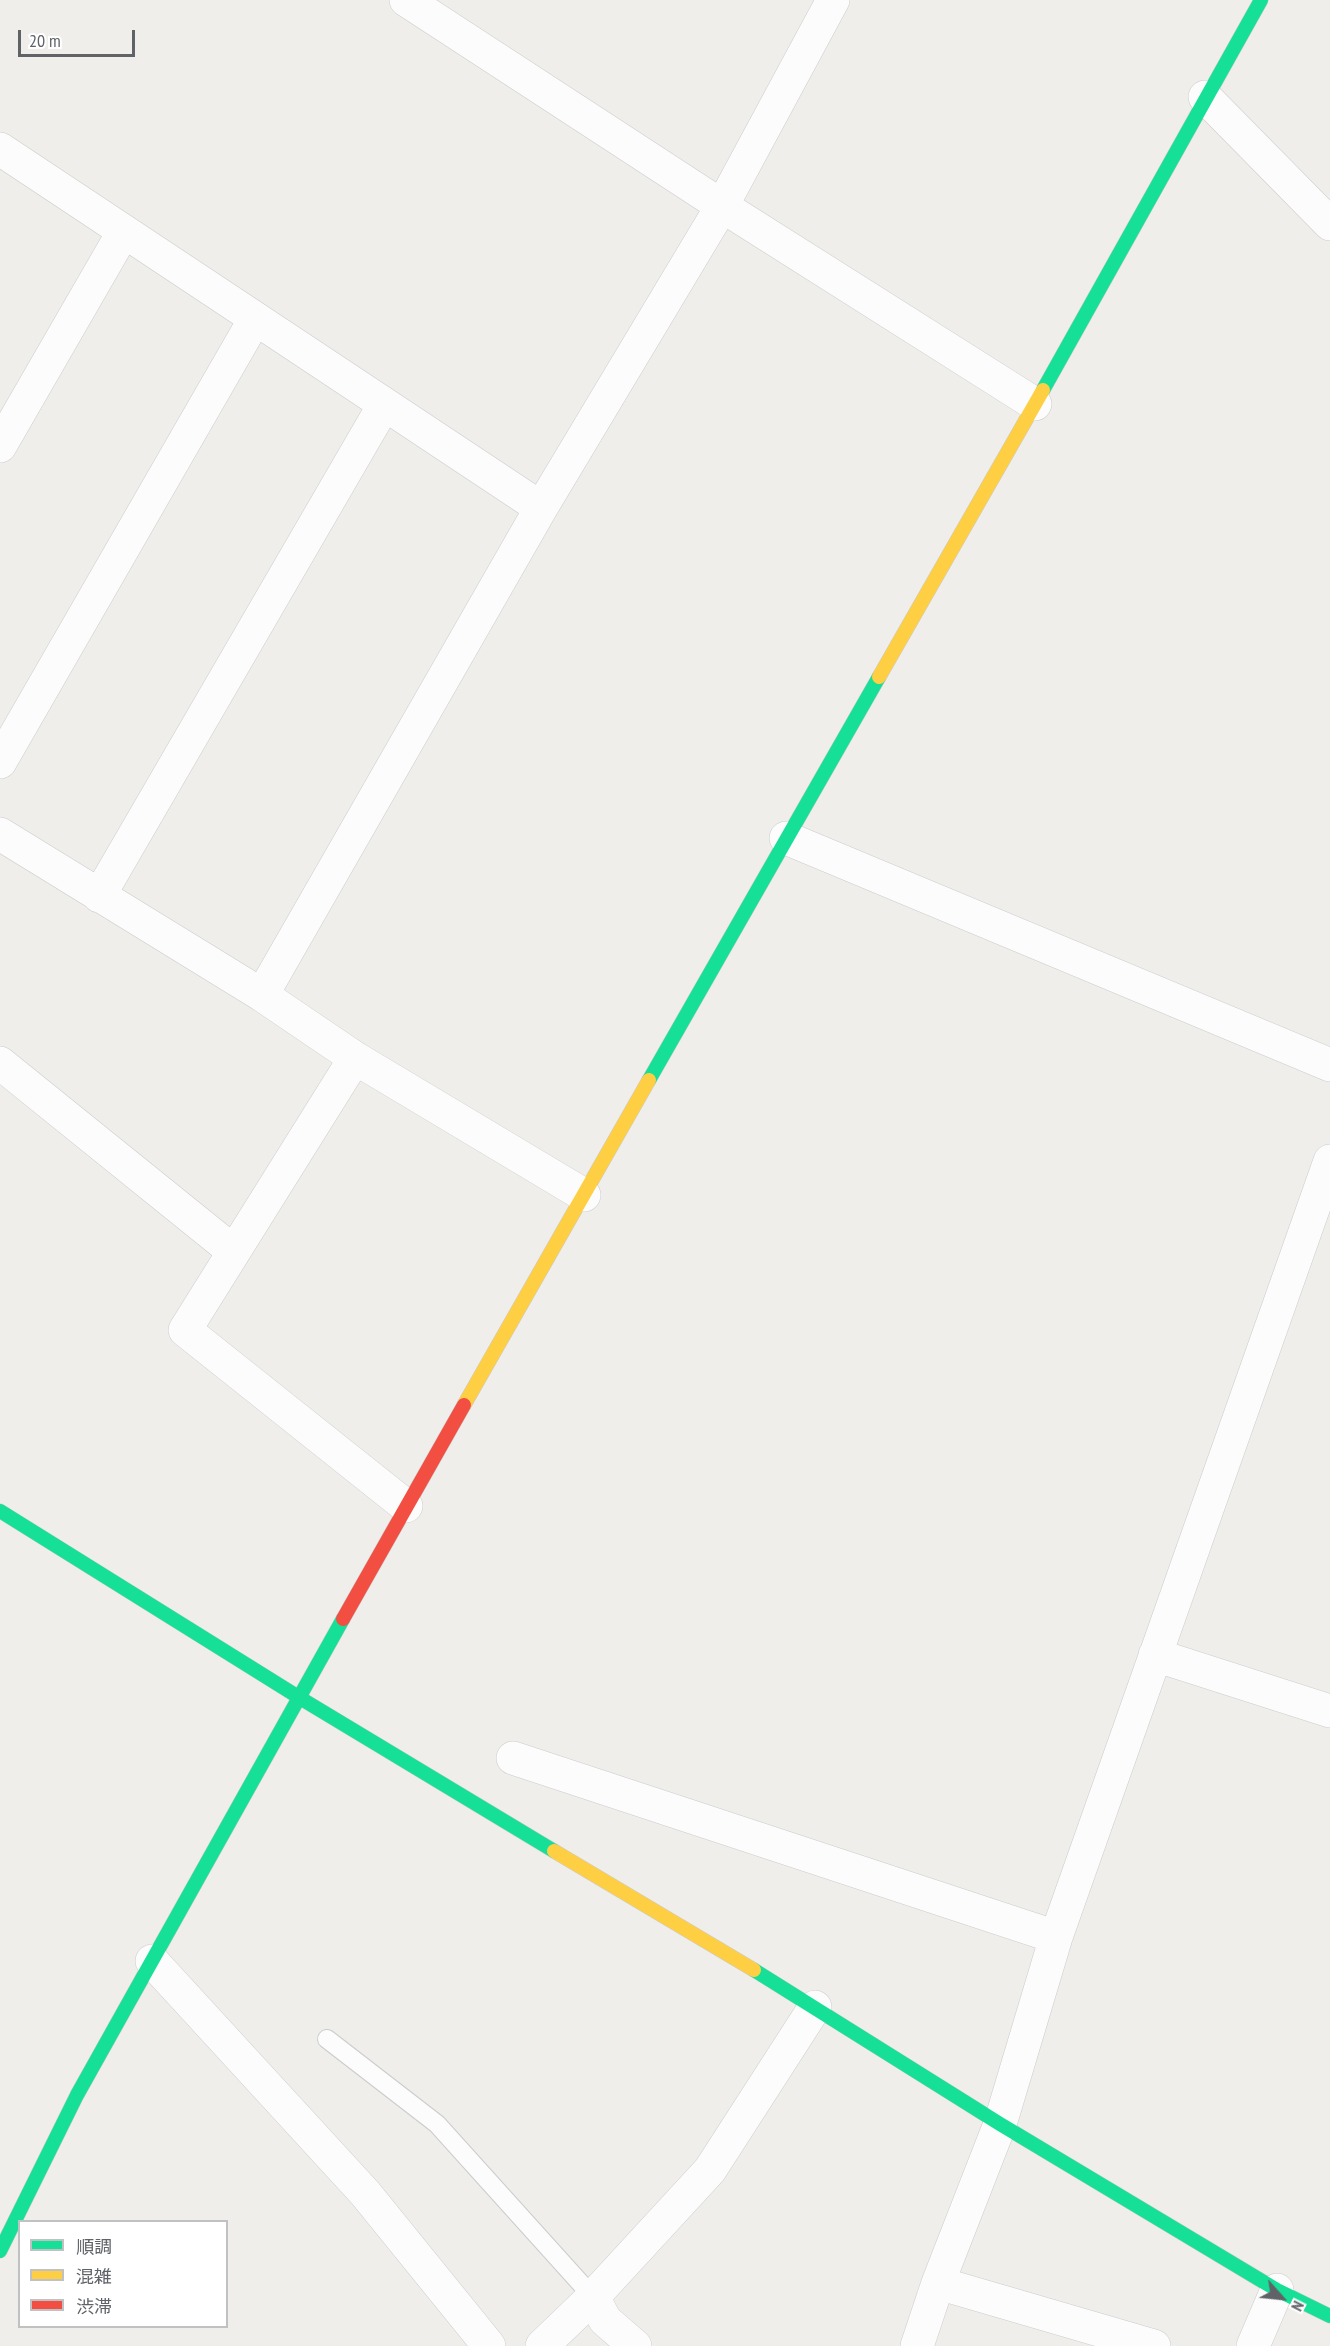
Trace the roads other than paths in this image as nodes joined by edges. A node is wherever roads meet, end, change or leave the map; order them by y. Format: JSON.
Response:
{"nodes":[{"id":1,"x":406,"y":0,"type":"edge"},
{"id":2,"x":833,"y":0,"type":"edge"},
{"id":3,"x":1261,"y":0,"type":"edge"},
{"id":4,"x":1205,"y":97,"type":"junction"},
{"id":5,"x":4,"y":161,"type":"edge"},
{"id":6,"x":722,"y":206,"type":"junction"},
{"id":7,"x":1330,"y":224,"type":"edge"},
{"id":8,"x":124,"y":231,"type":"junction"},
{"id":9,"x":255,"y":319,"type":"junction"},
{"id":10,"x":1035,"y":404,"type":"junction"},
{"id":11,"x":384,"y":405,"type":"junction"},
{"id":12,"x":0,"y":446,"type":"edge"},
{"id":13,"x":541,"y":508,"type":"junction"},
{"id":14,"x":0,"y":762,"type":"edge"},
{"id":15,"x":0,"y":834,"type":"edge"},
{"id":16,"x":786,"y":838,"type":"junction"},
{"id":17,"x":99,"y":896,"type":"junction"},
{"id":18,"x":262,"y":995,"type":"junction"},
{"id":19,"x":355,"y":1058,"type":"junction"},
{"id":20,"x":0,"y":1063,"type":"edge"},
{"id":21,"x":1330,"y":1065,"type":"edge"},
{"id":22,"x":1330,"y":1161,"type":"edge"},
{"id":23,"x":584,"y":1195,"type":"junction"},
{"id":24,"x":233,"y":1251,"type":"junction"},
{"id":25,"x":406,"y":1506,"type":"junction"},
{"id":26,"x":0,"y":1511,"type":"edge"},
{"id":27,"x":1155,"y":1655,"type":"junction"},
{"id":28,"x":300,"y":1698,"type":"junction"},
{"id":29,"x":1330,"y":1712,"type":"edge"},
{"id":30,"x":513,"y":1758,"type":"dead end"},
{"id":31,"x":1056,"y":1937,"type":"junction"},
{"id":32,"x":152,"y":1961,"type":"junction"},
{"id":33,"x":815,"y":2007,"type":"junction"},
{"id":34,"x":327,"y":2039,"type":"dead end"},
{"id":35,"x":1000,"y":2124,"type":"junction"},
{"id":36,"x":20,"y":2220,"type":"edge"},
{"id":37,"x":18,"y":2223,"type":"edge"},
{"id":38,"x":9,"y":2243,"type":"edge"},
{"id":39,"x":938,"y":2283,"type":"junction"},
{"id":40,"x":1277,"y":2290,"type":"junction"},
{"id":41,"x":593,"y":2297,"type":"junction"},
{"id":42,"x":1330,"y":2316,"type":"edge"},
{"id":43,"x":489,"y":2346,"type":"edge"},
{"id":44,"x":543,"y":2346,"type":"edge"},
{"id":45,"x":635,"y":2346,"type":"edge"},
{"id":46,"x":917,"y":2346,"type":"edge"},
{"id":47,"x":1154,"y":2346,"type":"edge"},
{"id":48,"x":1253,"y":2346,"type":"edge"}],
"edges":[{"from":1,"to":6,"type":"street"},
{"from":2,"to":6,"type":"street"},
{"from":3,"to":4,"type":"street"},
{"from":4,"to":7,"type":"street"},
{"from":4,"to":10,"type":"street"},
{"from":5,"to":8,"type":"street"},
{"from":6,"to":10,"type":"street"},
{"from":6,"to":13,"type":"street"},
{"from":8,"to":9,"type":"street"},
{"from":8,"to":12,"type":"street"},
{"from":9,"to":11,"type":"street"},
{"from":9,"to":14,"type":"street"},
{"from":10,"to":16,"type":"street"},
{"from":11,"to":13,"type":"street"},
{"from":11,"to":17,"type":"street"},
{"from":13,"to":18,"type":"street"},
{"from":15,"to":17,"type":"street"},
{"from":16,"to":21,"type":"street"},
{"from":16,"to":23,"type":"street"},
{"from":17,"to":18,"type":"street"},
{"from":18,"to":19,"type":"street"},
{"from":19,"to":23,"type":"street"},
{"from":19,"to":24,"type":"street"},
{"from":20,"to":24,"type":"street"},
{"from":22,"to":27,"type":"street"},
{"from":23,"to":25,"type":"street"},
{"from":24,"to":25,"type":"street"},
{"from":25,"to":28,"type":"street"},
{"from":26,"to":28,"type":"street"},
{"from":27,"to":29,"type":"street"},
{"from":27,"to":31,"type":"street"},
{"from":28,"to":32,"type":"street"},
{"from":28,"to":33,"type":"street"},
{"from":30,"to":31,"type":"street"},
{"from":31,"to":35,"type":"street"},
{"from":32,"to":36,"type":"street"},
{"from":32,"to":43,"type":"street"},
{"from":33,"to":35,"type":"street"},
{"from":33,"to":41,"type":"street"},
{"from":34,"to":41,"type":"lane"},
{"from":35,"to":39,"type":"street"},
{"from":35,"to":40,"type":"street"},
{"from":37,"to":38,"type":"street"},
{"from":39,"to":46,"type":"street"},
{"from":39,"to":47,"type":"street"},
{"from":40,"to":42,"type":"street"},
{"from":40,"to":48,"type":"street"},
{"from":41,"to":44,"type":"street"},
{"from":41,"to":45,"type":"street"}]}
